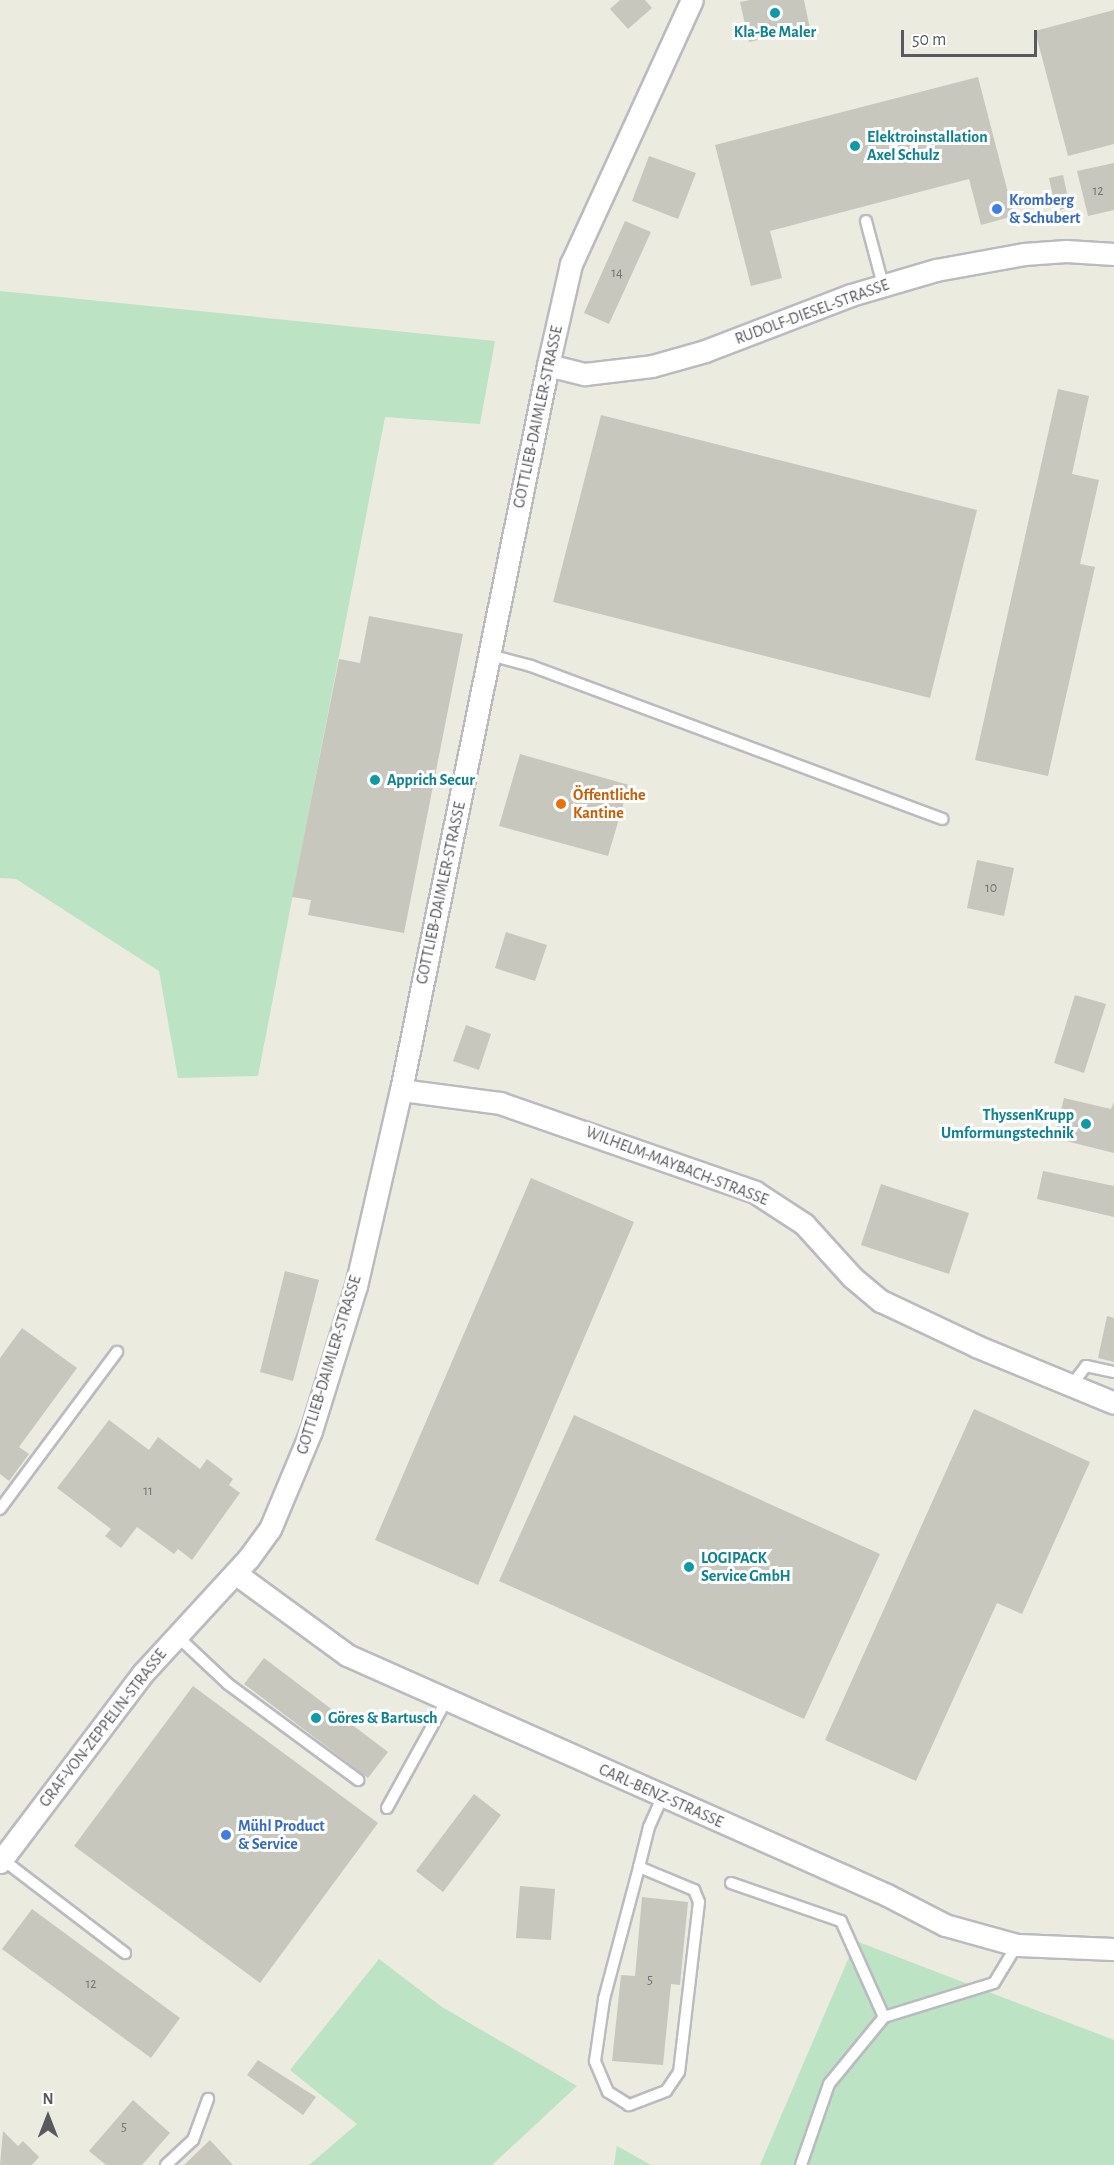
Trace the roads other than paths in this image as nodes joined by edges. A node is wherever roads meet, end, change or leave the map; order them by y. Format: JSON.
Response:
{"nodes":[{"id":1,"x":692,"y":0,"type":"edge"},
{"id":2,"x":866,"y":221,"type":"dead end"},
{"id":3,"x":1114,"y":254,"type":"edge"},
{"id":4,"x":883,"y":285,"type":"junction"},
{"id":5,"x":548,"y":365,"type":"junction"},
{"id":6,"x":490,"y":655,"type":"junction"},
{"id":7,"x":942,"y":819,"type":"dead end"},
{"id":8,"x":401,"y":1089,"type":"junction"},
{"id":9,"x":117,"y":1352,"type":"dead end"},
{"id":10,"x":1114,"y":1372,"type":"edge"},
{"id":11,"x":1071,"y":1386,"type":"junction"},
{"id":12,"x":1114,"y":1402,"type":"edge"},
{"id":13,"x":0,"y":1509,"type":"edge"},
{"id":14,"x":235,"y":1573,"type":"junction"},
{"id":15,"x":176,"y":1635,"type":"junction"},
{"id":16,"x":446,"y":1701,"type":"junction"},
{"id":17,"x":358,"y":1780,"type":"dead end"},
{"id":18,"x":662,"y":1798,"type":"junction"},
{"id":19,"x":387,"y":1808,"type":"dead end"},
{"id":20,"x":1,"y":1860,"type":"edge"},
{"id":21,"x":639,"y":1868,"type":"junction"},
{"id":22,"x":731,"y":1882,"type":"dead end"},
{"id":23,"x":1017,"y":1945,"type":"junction"},
{"id":24,"x":1114,"y":1949,"type":"edge"},
{"id":25,"x":125,"y":1953,"type":"dead end"},
{"id":26,"x":884,"y":2017,"type":"junction"},
{"id":27,"x":208,"y":2099,"type":"dead end"},
{"id":28,"x":166,"y":2165,"type":"edge"},
{"id":29,"x":801,"y":2165,"type":"edge"}],
"edges":[{"from":1,"to":5,"type":"street","name":"GOTTLIEB-DAIMLER-STRASSE"},
{"from":2,"to":4,"type":"lane"},
{"from":3,"to":4,"type":"street","name":"RUDOLF-DIESEL-STRASSE"},
{"from":4,"to":5,"type":"street","name":"RUDOLF-DIESEL-STRASSE"},
{"from":5,"to":6,"type":"street","name":"GOTTLIEB-DAIMLER-STRASSE"},
{"from":6,"to":7,"type":"lane"},
{"from":6,"to":8,"type":"street","name":"GOTTLIEB-DAIMLER-STRASSE"},
{"from":8,"to":11,"type":"street","name":"WILHELM-MAYBACH-STRASSE"},
{"from":8,"to":14,"type":"street","name":"GOTTLIEB-DAIMLER-STRASSE"},
{"from":9,"to":13,"type":"lane"},
{"from":10,"to":11,"type":"lane"},
{"from":11,"to":12,"type":"street","name":"WILHELM-MAYBACH-STRASSE"},
{"from":14,"to":15,"type":"street","name":"GRAF-VON-ZEPPELIN-STRASSE"},
{"from":14,"to":16,"type":"street","name":"CARL-BENZ-STRASSE"},
{"from":15,"to":17,"type":"lane"},
{"from":15,"to":20,"type":"street","name":"GRAF-VON-ZEPPELIN-STRASSE"},
{"from":16,"to":18,"type":"street","name":"CARL-BENZ-STRASSE"},
{"from":16,"to":19,"type":"lane"},
{"from":18,"to":21,"type":"lane"},
{"from":18,"to":23,"type":"street","name":"CARL-BENZ-STRASSE"},
{"from":20,"to":25,"type":"lane"},
{"from":21,"to":21,"type":"lane"},
{"from":22,"to":26,"type":"lane"},
{"from":23,"to":24,"type":"street","name":"CARL-BENZ-STRASSE"},
{"from":23,"to":26,"type":"lane"},
{"from":26,"to":29,"type":"lane"},
{"from":27,"to":28,"type":"lane"}]}
